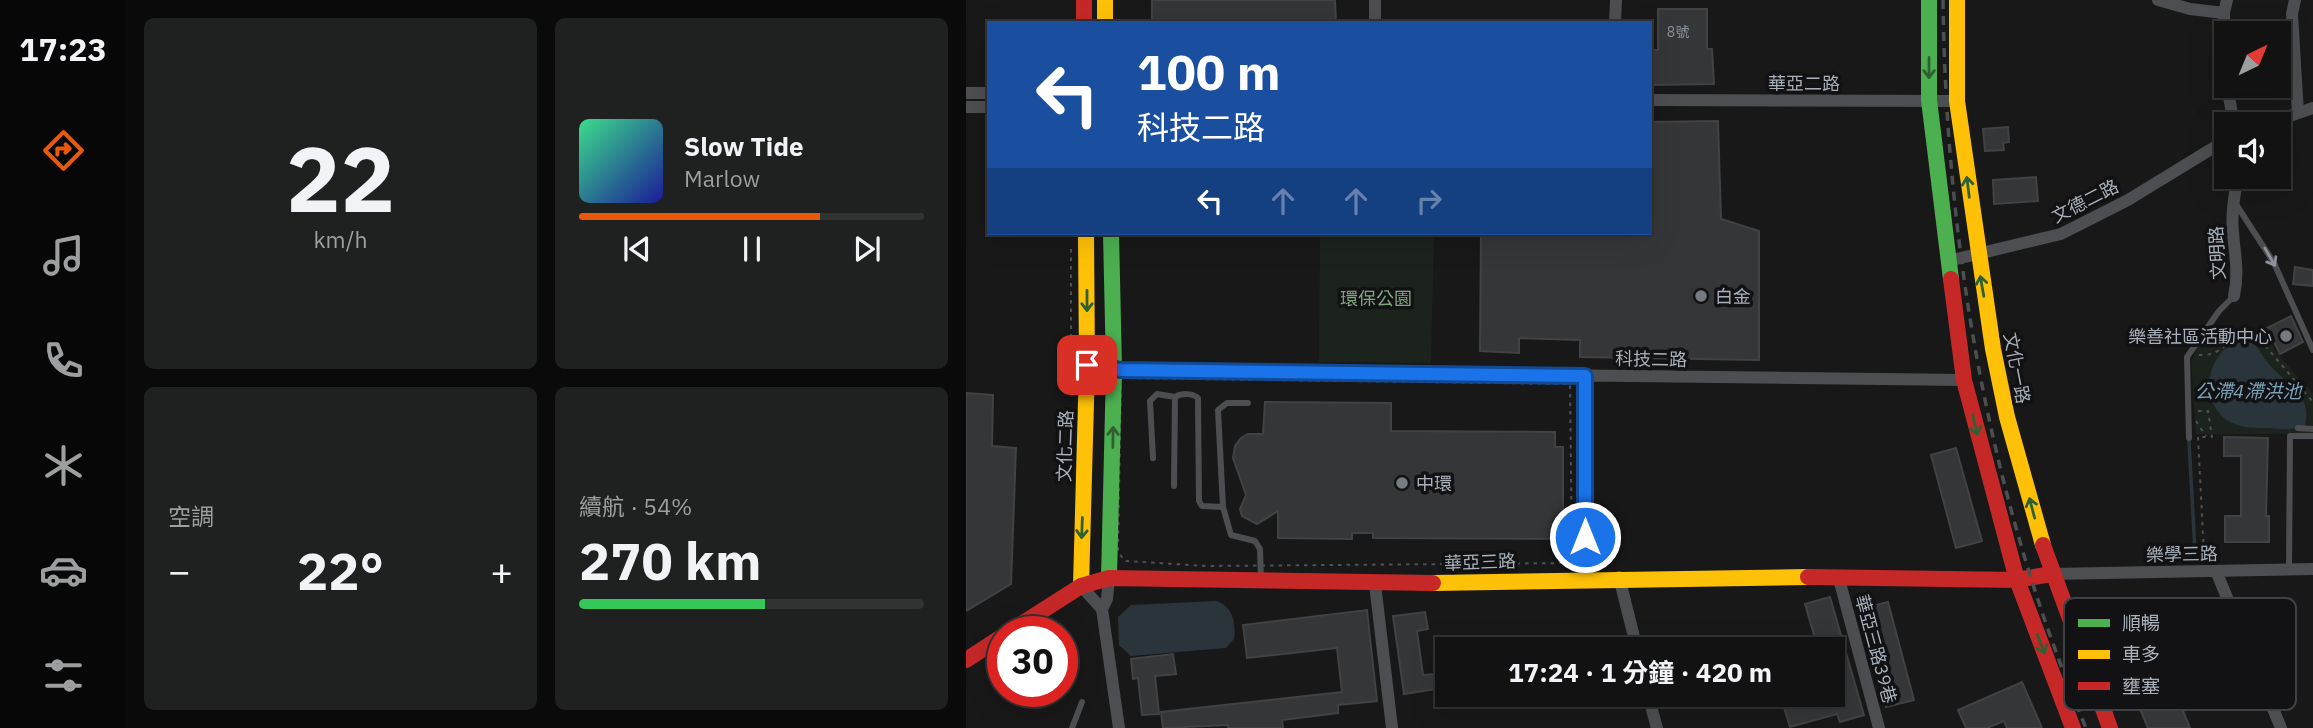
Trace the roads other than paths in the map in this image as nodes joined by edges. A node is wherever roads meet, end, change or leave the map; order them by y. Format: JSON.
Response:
{"nodes":[{"id":1,"x":1084,"y":0,"type":"edge"},
{"id":2,"x":1105,"y":0,"type":"edge"},
{"id":3,"x":1375,"y":0,"type":"edge"},
{"id":4,"x":1615,"y":0,"type":"edge"},
{"id":5,"x":1929,"y":0,"type":"edge"},
{"id":6,"x":1957,"y":0,"type":"edge"},
{"id":7,"x":2158,"y":0,"type":"edge"},
{"id":8,"x":2295,"y":0,"type":"edge"},
{"id":9,"x":2226,"y":6,"type":"edge"},
{"id":10,"x":1084,"y":21,"type":"edge"},
{"id":11,"x":1105,"y":21,"type":"edge"},
{"id":12,"x":1375,"y":21,"type":"edge"},
{"id":13,"x":1615,"y":21,"type":"edge"},
{"id":14,"x":966,"y":93,"type":"edge"},
{"id":15,"x":987,"y":93,"type":"edge"},
{"id":16,"x":1652,"y":100,"type":"edge"},
{"id":17,"x":1929,"y":100,"type":"junction"},
{"id":18,"x":1957,"y":101,"type":"junction"},
{"id":19,"x":966,"y":107,"type":"edge"},
{"id":20,"x":987,"y":107,"type":"edge"},
{"id":21,"x":2313,"y":108,"type":"edge"},
{"id":22,"x":2298,"y":113,"type":"junction"},
{"id":23,"x":2291,"y":115,"type":"edge"},
{"id":24,"x":2214,"y":147,"type":"edge"},
{"id":25,"x":2235,"y":189,"type":"edge"},
{"id":26,"x":2233,"y":199,"type":"junction"},
{"id":27,"x":1086,"y":235,"type":"edge"},
{"id":28,"x":1111,"y":235,"type":"edge"},
{"id":29,"x":1977,"y":255,"type":"junction"},
{"id":30,"x":1948,"y":261,"type":"junction"},
{"id":31,"x":2234,"y":296,"type":"joint"},
{"id":32,"x":2313,"y":350,"type":"edge"},
{"id":33,"x":1087,"y":365,"type":"junction"},
{"id":34,"x":1114,"y":369,"type":"junction"},
{"id":35,"x":1585,"y":376,"type":"junction"},
{"id":36,"x":1964,"y":380,"type":"junction"},
{"id":37,"x":1175,"y":397,"type":"junction"},
{"id":38,"x":1248,"y":403,"type":"dead end"},
{"id":39,"x":2298,"y":428,"type":"dead end"},
{"id":40,"x":2313,"y":429,"type":"edge"},
{"id":41,"x":2313,"y":436,"type":"edge"},
{"id":42,"x":2189,"y":438,"type":"road end"},
{"id":43,"x":1153,"y":458,"type":"dead end"},
{"id":44,"x":1174,"y":486,"type":"dead end"},
{"id":45,"x":1223,"y":507,"type":"junction"},
{"id":46,"x":2313,"y":569,"type":"edge"},
{"id":47,"x":2289,"y":570,"type":"junction"},
{"id":48,"x":2216,"y":571,"type":"junction"},
{"id":49,"x":1261,"y":573,"type":"junction"},
{"id":50,"x":2051,"y":574,"type":"junction"},
{"id":51,"x":1619,"y":577,"type":"junction"},
{"id":52,"x":1585,"y":578,"type":"junction"},
{"id":53,"x":1109,"y":579,"type":"junction"},
{"id":54,"x":1839,"y":579,"type":"junction"},
{"id":55,"x":2017,"y":580,"type":"junction"},
{"id":56,"x":1375,"y":584,"type":"junction"},
{"id":57,"x":1081,"y":586,"type":"junction"},
{"id":58,"x":2227,"y":598,"type":"edge"},
{"id":59,"x":2064,"y":608,"type":"edge"},
{"id":60,"x":1102,"y":610,"type":"junction"},
{"id":61,"x":1034,"y":616,"type":"edge"},
{"id":62,"x":1634,"y":637,"type":"edge"},
{"id":63,"x":987,"y":646,"type":"edge"},
{"id":64,"x":966,"y":660,"type":"edge"},
{"id":65,"x":1082,"y":702,"type":"dead end"},
{"id":66,"x":2064,"y":704,"type":"edge"},
{"id":67,"x":1651,"y":707,"type":"edge"},
{"id":68,"x":2066,"y":710,"type":"edge"},
{"id":69,"x":2103,"y":710,"type":"edge"},
{"id":70,"x":2274,"y":710,"type":"edge"},
{"id":71,"x":1072,"y":728,"type":"edge"},
{"id":72,"x":1119,"y":728,"type":"edge"},
{"id":73,"x":1392,"y":728,"type":"edge"},
{"id":74,"x":1657,"y":728,"type":"edge"},
{"id":75,"x":1879,"y":728,"type":"edge"},
{"id":76,"x":2073,"y":728,"type":"edge"},
{"id":77,"x":2110,"y":728,"type":"edge"},
{"id":78,"x":2281,"y":728,"type":"edge"}],
"edges":[{"from":1,"to":10,"type":"street"},
{"from":2,"to":11,"type":"street"},
{"from":3,"to":12,"type":"street"},
{"from":4,"to":13,"type":"street"},
{"from":5,"to":17,"type":"street","one_way":true},
{"from":6,"to":18,"type":"street","name":"文化一路"},
{"from":7,"to":9,"type":"street"},
{"from":8,"to":22,"type":"street"},
{"from":14,"to":15,"type":"street"},
{"from":16,"to":17,"type":"street","name":"華亞二路"},
{"from":17,"to":18,"type":"street","name":"華亞二路"},
{"from":17,"to":30,"type":"street"},
{"from":29,"to":18,"type":"street","name":"文化一路","one_way":true},
{"from":19,"to":20,"type":"street"},
{"from":21,"to":22,"type":"street"},
{"from":22,"to":23,"type":"street"},
{"from":24,"to":29,"type":"street","name":"文德二路"},
{"from":25,"to":26,"type":"street","name":"文明路"},
{"from":26,"to":31,"type":"street","name":"文明路"},
{"from":26,"to":32,"type":"lane","one_way":true},
{"from":27,"to":33,"type":"street","name":"文化二路","one_way":true},
{"from":28,"to":34,"type":"street"},
{"from":29,"to":30,"type":"street","name":"文德二路"},
{"from":50,"to":29,"type":"street","name":"文化一路","one_way":true},
{"from":30,"to":36,"type":"street"},
{"from":31,"to":42,"type":"lane","name":"文明路"},
{"from":33,"to":34,"type":"street","name":"科技二路"},
{"from":33,"to":57,"type":"street","name":"文化二路","one_way":true},
{"from":34,"to":35,"type":"street","name":"科技二路"},
{"from":53,"to":34,"type":"street","one_way":true},
{"from":35,"to":36,"type":"street","name":"科技二路"},
{"from":35,"to":52,"type":"street"},
{"from":36,"to":55,"type":"street","one_way":true},
{"from":37,"to":43,"type":"lane"},
{"from":37,"to":44,"type":"lane"},
{"from":37,"to":45,"type":"lane"},
{"from":38,"to":45,"type":"lane"},
{"from":39,"to":40,"type":"lane"},
{"from":41,"to":47,"type":"lane"},
{"from":45,"to":49,"type":"lane"},
{"from":46,"to":47,"type":"street","name":"樂學三路"},
{"from":47,"to":48,"type":"street","name":"樂學三路"},
{"from":48,"to":50,"type":"street","name":"樂學三路"},
{"from":48,"to":58,"type":"street"},
{"from":49,"to":53,"type":"street","name":"華亞三路"},
{"from":49,"to":56,"type":"street","name":"華亞三路"},
{"from":50,"to":55,"type":"street","name":"華亞三路"},
{"from":50,"to":59,"type":"street","name":"文化一路"},
{"from":51,"to":52,"type":"street","name":"華亞三路"},
{"from":51,"to":54,"type":"street","name":"華亞三路"},
{"from":51,"to":62,"type":"street"},
{"from":52,"to":56,"type":"street","name":"華亞三路"},
{"from":53,"to":57,"type":"street","name":"華亞三路"},
{"from":53,"to":60,"type":"street"},
{"from":54,"to":55,"type":"street","name":"華亞三路"},
{"from":54,"to":75,"type":"street","name":"華亞三路39巷"},
{"from":55,"to":66,"type":"street","one_way":true},
{"from":56,"to":73,"type":"street"},
{"from":57,"to":60,"type":"street"},
{"from":57,"to":61,"type":"street","name":"華亞三路"},
{"from":60,"to":72,"type":"street"},
{"from":63,"to":64,"type":"street"},
{"from":65,"to":71,"type":"lane"},
{"from":67,"to":74,"type":"street"},
{"from":68,"to":76,"type":"street","one_way":true},
{"from":69,"to":77,"type":"street","name":"文化一路"},
{"from":70,"to":78,"type":"street"}]}
